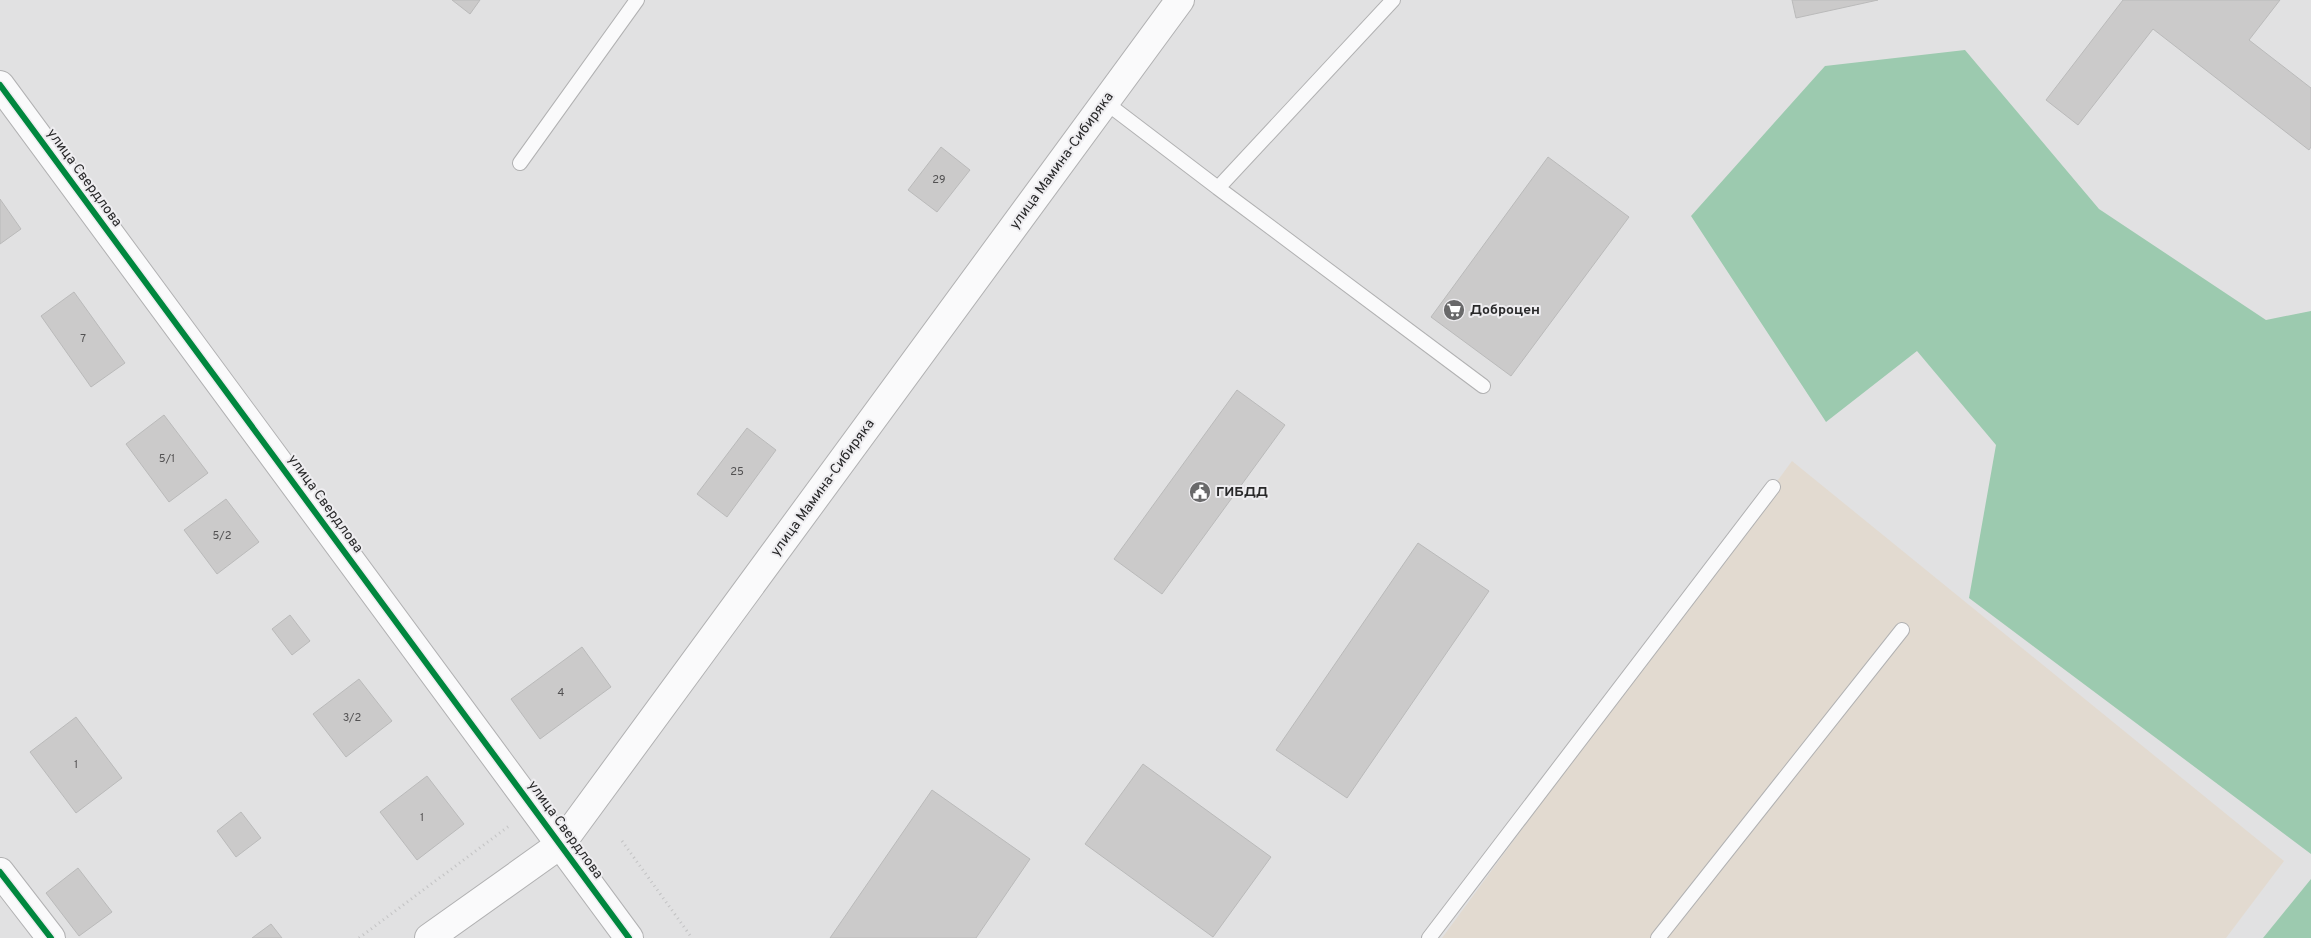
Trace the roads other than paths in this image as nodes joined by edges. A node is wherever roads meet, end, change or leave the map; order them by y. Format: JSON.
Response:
{"nodes":[{"id":1,"x":637,"y":0,"type":"edge"},
{"id":2,"x":1180,"y":0,"type":"edge"},
{"id":3,"x":1393,"y":0,"type":"edge"},
{"id":4,"x":0,"y":85,"type":"edge"},
{"id":5,"x":1105,"y":102,"type":"junction"},
{"id":6,"x":520,"y":163,"type":"dead end"},
{"id":7,"x":1218,"y":188,"type":"junction"},
{"id":8,"x":1484,"y":386,"type":"dead end"},
{"id":9,"x":1773,"y":487,"type":"dead end"},
{"id":10,"x":1902,"y":630,"type":"dead end"},
{"id":11,"x":561,"y":844,"type":"junction"},
{"id":12,"x":0,"y":872,"type":"edge"},
{"id":13,"x":51,"y":938,"type":"edge"},
{"id":14,"x":429,"y":938,"type":"edge"},
{"id":15,"x":629,"y":938,"type":"edge"},
{"id":16,"x":1429,"y":938,"type":"edge"},
{"id":17,"x":1658,"y":938,"type":"edge"}],
"edges":[{"from":1,"to":6,"type":"lane"},
{"from":2,"to":5,"type":"main road","name":"улица Мамина-Сибиряка"},
{"from":3,"to":7,"type":"lane"},
{"from":4,"to":11,"type":"main road","name":"улица Свердлова"},
{"from":5,"to":7,"type":"lane"},
{"from":5,"to":11,"type":"main road","name":"улица Мамина-Сибиряка"},
{"from":7,"to":8,"type":"lane"},
{"from":9,"to":16,"type":"lane"},
{"from":10,"to":17,"type":"lane"},
{"from":11,"to":14,"type":"main road","name":"улица Мамина-Сибиряка"},
{"from":11,"to":15,"type":"main road","name":"улица Свердлова"},
{"from":12,"to":13,"type":"main road"}]}
